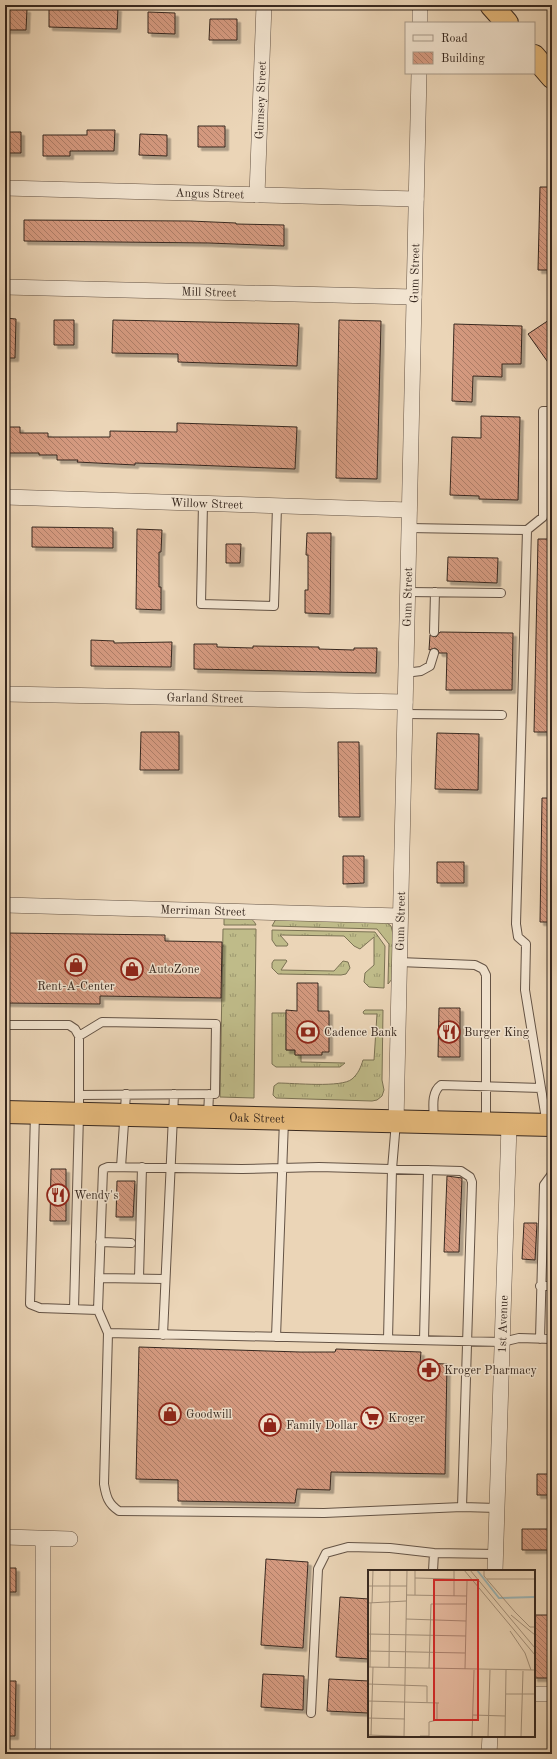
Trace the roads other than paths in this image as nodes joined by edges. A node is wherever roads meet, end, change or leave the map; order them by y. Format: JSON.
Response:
{"nodes":[{"id":1,"x":264,"y":5,"type":"edge"},
{"id":2,"x":492,"y":5,"type":"edge"},
{"id":3,"x":506,"y":22,"type":"edge"},
{"id":4,"x":535,"y":57,"type":"edge"},
{"id":5,"x":419,"y":74,"type":"edge"},
{"id":6,"x":552,"y":77,"type":"edge"},
{"id":7,"x":5,"y":188,"type":"edge"},
{"id":8,"x":257,"y":195,"type":"junction"},
{"id":9,"x":416,"y":198,"type":"junction"},
{"id":10,"x":5,"y":287,"type":"edge"},
{"id":11,"x":414,"y":297,"type":"junction"},
{"id":12,"x":552,"y":411,"type":"edge"},
{"id":13,"x":5,"y":497,"type":"edge"},
{"id":14,"x":203,"y":504,"type":"junction"},
{"id":15,"x":277,"y":506,"type":"junction"},
{"id":16,"x":409,"y":510,"type":"junction"},
{"id":17,"x":409,"y":528,"type":"junction"},
{"id":18,"x":527,"y":530,"type":"junction"},
{"id":19,"x":407,"y":592,"type":"junction"},
{"id":20,"x":435,"y":592,"type":"junction"},
{"id":21,"x":501,"y":592,"type":"dead end"},
{"id":22,"x":434,"y":632,"type":"dead end"},
{"id":23,"x":434,"y":653,"type":"dead end"},
{"id":24,"x":406,"y":672,"type":"junction"},
{"id":25,"x":5,"y":694,"type":"edge"},
{"id":26,"x":406,"y":708,"type":"junction"},
{"id":27,"x":502,"y":715,"type":"dead end"},
{"id":28,"x":5,"y":904,"type":"edge"},
{"id":29,"x":400,"y":916,"type":"junction"},
{"id":30,"x":399,"y":962,"type":"junction"},
{"id":31,"x":5,"y":1025,"type":"edge"},
{"id":32,"x":79,"y":1036,"type":"junction"},
{"id":33,"x":486,"y":1086,"type":"junction"},
{"id":34,"x":541,"y":1088,"type":"junction"},
{"id":35,"x":174,"y":1094,"type":"junction"},
{"id":36,"x":209,"y":1094,"type":"junction"},
{"id":37,"x":79,"y":1104,"type":"junction"},
{"id":38,"x":125,"y":1105,"type":"junction"},
{"id":39,"x":5,"y":1112,"type":"edge"},
{"id":40,"x":35,"y":1112,"type":"junction"},
{"id":41,"x":173,"y":1116,"type":"junction"},
{"id":42,"x":208,"y":1117,"type":"junction"},
{"id":43,"x":284,"y":1120,"type":"junction"},
{"id":44,"x":396,"y":1122,"type":"junction"},
{"id":45,"x":434,"y":1123,"type":"junction"},
{"id":46,"x":486,"y":1124,"type":"junction"},
{"id":47,"x":509,"y":1125,"type":"junction"},
{"id":48,"x":550,"y":1125,"type":"edge"},
{"id":49,"x":122,"y":1167,"type":"junction"},
{"id":50,"x":142,"y":1167,"type":"junction"},
{"id":51,"x":170,"y":1168,"type":"junction"},
{"id":52,"x":282,"y":1168,"type":"junction"},
{"id":53,"x":392,"y":1169,"type":"junction"},
{"id":54,"x":428,"y":1170,"type":"junction"},
{"id":55,"x":552,"y":1174,"type":"edge"},
{"id":56,"x":100,"y":1242,"type":"junction"},
{"id":57,"x":131,"y":1243,"type":"dead end"},
{"id":58,"x":99,"y":1278,"type":"junction"},
{"id":59,"x":139,"y":1278,"type":"junction"},
{"id":60,"x":165,"y":1279,"type":"junction"},
{"id":61,"x":540,"y":1286,"type":"junction"},
{"id":62,"x":552,"y":1286,"type":"edge"},
{"id":63,"x":74,"y":1309,"type":"junction"},
{"id":64,"x":98,"y":1310,"type":"junction"},
{"id":65,"x":108,"y":1333,"type":"junction"},
{"id":66,"x":163,"y":1335,"type":"junction"},
{"id":67,"x":276,"y":1337,"type":"junction"},
{"id":68,"x":388,"y":1339,"type":"junction"},
{"id":69,"x":540,"y":1339,"type":"junction"},
{"id":70,"x":552,"y":1339,"type":"edge"},
{"id":71,"x":424,"y":1340,"type":"junction"},
{"id":72,"x":466,"y":1341,"type":"junction"},
{"id":73,"x":502,"y":1342,"type":"junction"},
{"id":74,"x":462,"y":1507,"type":"junction"},
{"id":75,"x":497,"y":1508,"type":"junction"},
{"id":76,"x":5,"y":1538,"type":"edge"},
{"id":77,"x":43,"y":1539,"type":"junction"},
{"id":78,"x":70,"y":1539,"type":"dead end"},
{"id":79,"x":434,"y":1553,"type":"junction"},
{"id":80,"x":496,"y":1554,"type":"junction"},
{"id":81,"x":432,"y":1570,"type":"edge"},
{"id":82,"x":495,"y":1570,"type":"edge"},
{"id":83,"x":535,"y":1694,"type":"edge"},
{"id":84,"x":552,"y":1694,"type":"edge"},
{"id":85,"x":311,"y":1713,"type":"dead end"},
{"id":86,"x":490,"y":1737,"type":"edge"},
{"id":87,"x":42,"y":1754,"type":"edge"},
{"id":88,"x":489,"y":1754,"type":"edge"}],
"edges":[{"from":1,"to":8,"type":"street","name":"Gurnsey Street"},
{"from":2,"to":3,"type":"highway"},
{"from":4,"to":6,"type":"highway"},
{"from":5,"to":9,"type":"street","name":"Gum Street"},
{"from":7,"to":8,"type":"street","name":"Angus Street"},
{"from":8,"to":9,"type":"street","name":"Angus Street"},
{"from":9,"to":11,"type":"street","name":"Gum Street"},
{"from":10,"to":11,"type":"street","name":"Mill Street"},
{"from":11,"to":16,"type":"street","name":"Gum Street"},
{"from":12,"to":18,"type":"lane"},
{"from":13,"to":14,"type":"street","name":"Willow Street"},
{"from":14,"to":15,"type":"street","name":"Willow Street"},
{"from":14,"to":15,"type":"lane"},
{"from":15,"to":16,"type":"street","name":"Willow Street"},
{"from":16,"to":17,"type":"street","name":"Gum Street"},
{"from":17,"to":18,"type":"lane"},
{"from":17,"to":19,"type":"street","name":"Gum Street"},
{"from":18,"to":34,"type":"lane"},
{"from":19,"to":20,"type":"lane"},
{"from":19,"to":24,"type":"street","name":"Gum Street"},
{"from":20,"to":21,"type":"lane"},
{"from":20,"to":22,"type":"lane"},
{"from":23,"to":24,"type":"lane"},
{"from":24,"to":26,"type":"street","name":"Gum Street"},
{"from":25,"to":26,"type":"street","name":"Garland Street"},
{"from":26,"to":27,"type":"lane"},
{"from":26,"to":29,"type":"street","name":"Gum Street"},
{"from":28,"to":29,"type":"street","name":"Merriman Street"},
{"from":29,"to":30,"type":"street","name":"Gum Street"},
{"from":30,"to":33,"type":"lane"},
{"from":30,"to":44,"type":"street","name":"Gum Street"},
{"from":31,"to":32,"type":"lane"},
{"from":32,"to":36,"type":"lane"},
{"from":32,"to":37,"type":"lane"},
{"from":33,"to":34,"type":"lane"},
{"from":33,"to":45,"type":"lane"},
{"from":33,"to":46,"type":"lane"},
{"from":34,"to":48,"type":"lane"},
{"from":35,"to":36,"type":"lane"},
{"from":35,"to":38,"type":"lane"},
{"from":35,"to":41,"type":"lane"},
{"from":36,"to":42,"type":"lane"},
{"from":37,"to":38,"type":"highway","name":"Oak Street"},
{"from":37,"to":40,"type":"highway","name":"Oak Street"},
{"from":37,"to":63,"type":"lane"},
{"from":38,"to":41,"type":"highway","name":"Oak Street"},
{"from":38,"to":49,"type":"lane"},
{"from":39,"to":40,"type":"highway","name":"Oak Street"},
{"from":40,"to":63,"type":"lane"},
{"from":41,"to":42,"type":"highway","name":"Oak Street"},
{"from":41,"to":51,"type":"lane"},
{"from":42,"to":43,"type":"highway","name":"Oak Street"},
{"from":43,"to":44,"type":"highway","name":"Oak Street"},
{"from":43,"to":52,"type":"lane"},
{"from":44,"to":45,"type":"highway","name":"Oak Street"},
{"from":44,"to":53,"type":"lane"},
{"from":45,"to":46,"type":"highway","name":"Oak Street"},
{"from":46,"to":47,"type":"highway","name":"Oak Street"},
{"from":47,"to":48,"type":"highway","name":"Oak Street"},
{"from":47,"to":73,"type":"street","name":"1st Avenue"},
{"from":49,"to":50,"type":"lane"},
{"from":49,"to":56,"type":"lane"},
{"from":50,"to":51,"type":"lane"},
{"from":50,"to":59,"type":"lane"},
{"from":51,"to":52,"type":"lane"},
{"from":51,"to":60,"type":"lane"},
{"from":52,"to":53,"type":"lane"},
{"from":52,"to":67,"type":"lane"},
{"from":53,"to":54,"type":"lane"},
{"from":53,"to":68,"type":"lane"},
{"from":54,"to":71,"type":"lane"},
{"from":54,"to":72,"type":"lane"},
{"from":55,"to":61,"type":"lane"},
{"from":56,"to":57,"type":"lane"},
{"from":56,"to":58,"type":"lane"},
{"from":58,"to":59,"type":"lane"},
{"from":58,"to":64,"type":"lane"},
{"from":59,"to":60,"type":"lane"},
{"from":60,"to":66,"type":"lane"},
{"from":61,"to":62,"type":"lane"},
{"from":61,"to":69,"type":"lane"},
{"from":63,"to":64,"type":"lane"},
{"from":64,"to":65,"type":"lane"},
{"from":65,"to":66,"type":"lane"},
{"from":65,"to":74,"type":"lane"},
{"from":66,"to":67,"type":"lane"},
{"from":67,"to":68,"type":"lane"},
{"from":68,"to":71,"type":"lane"},
{"from":69,"to":70,"type":"lane"},
{"from":69,"to":73,"type":"lane"},
{"from":71,"to":72,"type":"lane"},
{"from":72,"to":73,"type":"lane"},
{"from":72,"to":74,"type":"lane"},
{"from":73,"to":75,"type":"street","name":"1st Avenue"},
{"from":74,"to":75,"type":"lane"},
{"from":75,"to":80,"type":"street","name":"1st Avenue"},
{"from":76,"to":77,"type":"street"},
{"from":77,"to":78,"type":"street"},
{"from":77,"to":87,"type":"street"},
{"from":79,"to":80,"type":"lane"},
{"from":79,"to":81,"type":"lane"},
{"from":79,"to":85,"type":"lane"},
{"from":80,"to":82,"type":"street","name":"1st Avenue"},
{"from":83,"to":84,"type":"street"},
{"from":86,"to":88,"type":"street"}]}
